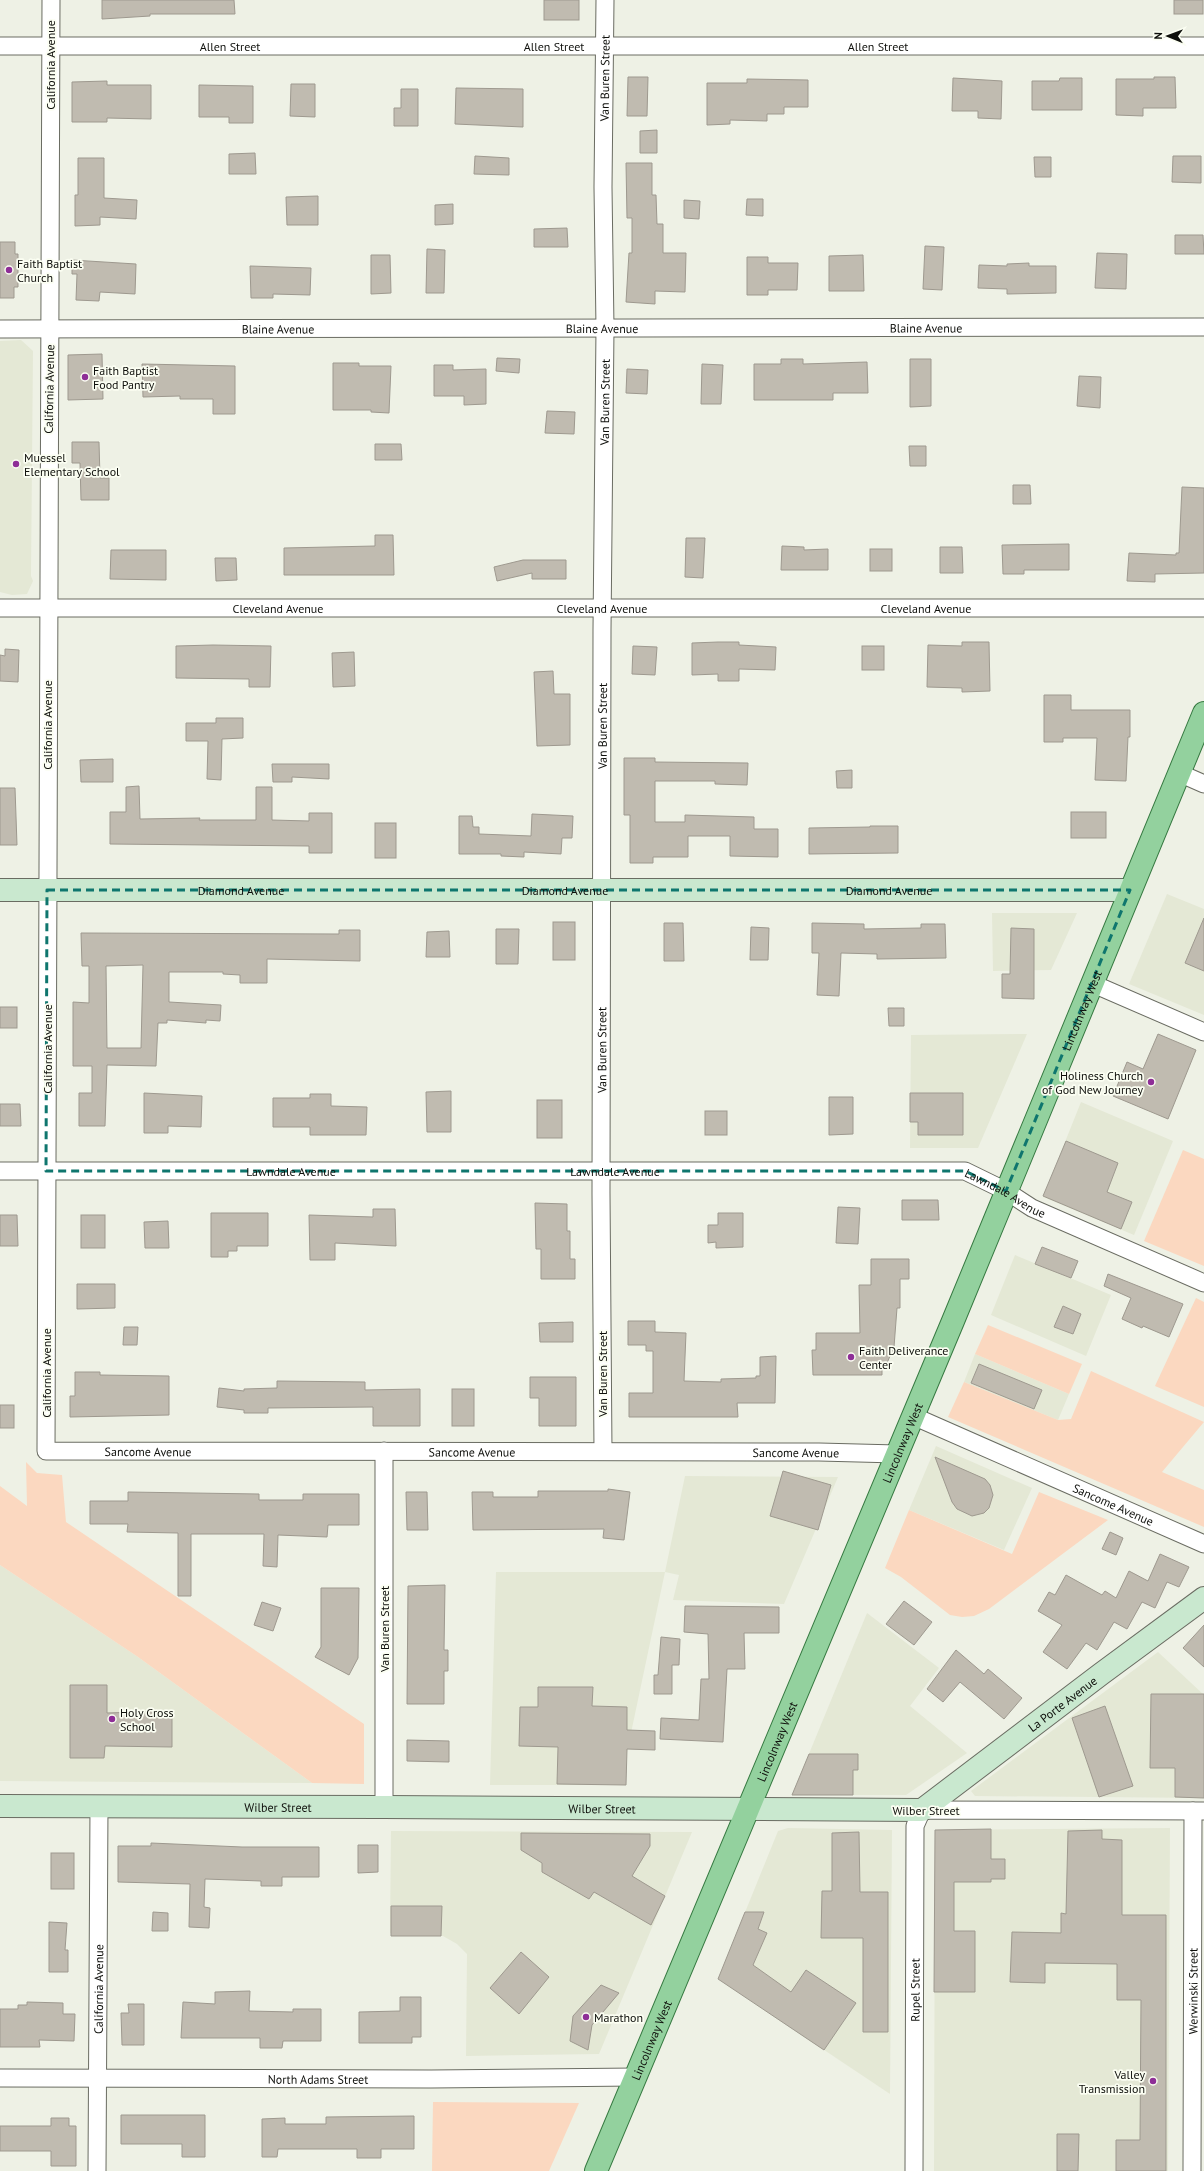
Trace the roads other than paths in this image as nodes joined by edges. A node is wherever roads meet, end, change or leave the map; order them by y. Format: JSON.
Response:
{"nodes":[{"id":1,"x":51,"y":0,"type":"edge"},
{"id":2,"x":605,"y":0,"type":"edge"},
{"id":3,"x":605,"y":45,"type":"junction"},
{"id":4,"x":0,"y":46,"type":"edge"},
{"id":5,"x":50,"y":46,"type":"junction"},
{"id":6,"x":1204,"y":46,"type":"edge"},
{"id":7,"x":1204,"y":327,"type":"edge"},
{"id":8,"x":605,"y":328,"type":"junction"},
{"id":9,"x":49,"y":329,"type":"junction"},
{"id":10,"x":0,"y":330,"type":"edge"},
{"id":11,"x":0,"y":608,"type":"edge"},
{"id":12,"x":48,"y":608,"type":"junction"},
{"id":13,"x":1204,"y":608,"type":"edge"},
{"id":14,"x":602,"y":609,"type":"junction"},
{"id":15,"x":1204,"y":713,"type":"edge"},
{"id":16,"x":1179,"y":773,"type":"junction"},
{"id":17,"x":1204,"y":784,"type":"edge"},
{"id":18,"x":0,"y":890,"type":"edge"},
{"id":19,"x":47,"y":890,"type":"junction"},
{"id":20,"x":602,"y":890,"type":"junction"},
{"id":21,"x":1130,"y":890,"type":"junction"},
{"id":22,"x":1091,"y":983,"type":"junction"},
{"id":23,"x":1204,"y":1032,"type":"edge"},
{"id":24,"x":0,"y":1171,"type":"edge"},
{"id":25,"x":46,"y":1171,"type":"junction"},
{"id":26,"x":601,"y":1171,"type":"junction"},
{"id":27,"x":1006,"y":1191,"type":"junction"},
{"id":28,"x":1204,"y":1283,"type":"edge"},
{"id":29,"x":913,"y":1416,"type":"junction"},
{"id":30,"x":46,"y":1451,"type":"joint"},
{"id":31,"x":384,"y":1451,"type":"junction"},
{"id":32,"x":603,"y":1451,"type":"junction"},
{"id":33,"x":897,"y":1454,"type":"junction"},
{"id":34,"x":1204,"y":1544,"type":"edge"},
{"id":35,"x":1204,"y":1598,"type":"edge"},
{"id":36,"x":0,"y":1806,"type":"edge"},
{"id":37,"x":100,"y":1806,"type":"junction"},
{"id":38,"x":384,"y":1806,"type":"junction"},
{"id":39,"x":747,"y":1810,"type":"junction"},
{"id":40,"x":922,"y":1810,"type":"junction"},
{"id":41,"x":1198,"y":1811,"type":"edge"},
{"id":42,"x":636,"y":2077,"type":"junction"},
{"id":43,"x":0,"y":2078,"type":"edge"},
{"id":44,"x":98,"y":2078,"type":"junction"},
{"id":45,"x":98,"y":2171,"type":"edge"},
{"id":46,"x":596,"y":2171,"type":"edge"},
{"id":47,"x":914,"y":2171,"type":"edge"},
{"id":48,"x":1192,"y":2171,"type":"edge"}],
"edges":[{"from":1,"to":5,"type":"street","name":"California Avenue"},
{"from":2,"to":3,"type":"street","name":"Van Buren Street"},
{"from":3,"to":5,"type":"street","name":"Allen Street"},
{"from":3,"to":6,"type":"street","name":"Allen Street"},
{"from":3,"to":8,"type":"street","name":"Van Buren Street"},
{"from":4,"to":5,"type":"street","name":"Allen Street"},
{"from":5,"to":9,"type":"street","name":"California Avenue"},
{"from":7,"to":8,"type":"street","name":"Blaine Avenue"},
{"from":8,"to":9,"type":"street","name":"Blaine Avenue"},
{"from":8,"to":14,"type":"street","name":"Van Buren Street"},
{"from":9,"to":10,"type":"street","name":"Blaine Avenue"},
{"from":9,"to":12,"type":"street","name":"California Avenue"},
{"from":11,"to":12,"type":"street","name":"Cleveland Avenue"},
{"from":12,"to":14,"type":"street","name":"Cleveland Avenue"},
{"from":12,"to":19,"type":"street","name":"California Avenue"},
{"from":13,"to":14,"type":"street","name":"Cleveland Avenue"},
{"from":14,"to":20,"type":"street","name":"Van Buren Street"},
{"from":15,"to":16,"type":"main road","name":"Lincolnway West"},
{"from":16,"to":17,"type":"street"},
{"from":16,"to":21,"type":"main road","name":"Lincolnway West"},
{"from":18,"to":19,"type":"street","name":"Diamond Avenue"},
{"from":19,"to":20,"type":"street","name":"Diamond Avenue"},
{"from":19,"to":25,"type":"street","name":"California Avenue"},
{"from":20,"to":21,"type":"street","name":"Diamond Avenue"},
{"from":20,"to":26,"type":"street","name":"Van Buren Street"},
{"from":21,"to":22,"type":"main road","name":"Lincolnway West"},
{"from":22,"to":23,"type":"street"},
{"from":22,"to":27,"type":"main road","name":"Lincolnway West"},
{"from":24,"to":25,"type":"street","name":"Lawndale Avenue"},
{"from":25,"to":26,"type":"street","name":"Lawndale Avenue"},
{"from":25,"to":30,"type":"street","name":"California Avenue"},
{"from":26,"to":27,"type":"street","name":"Lawndale Avenue"},
{"from":26,"to":32,"type":"street","name":"Van Buren Street"},
{"from":27,"to":28,"type":"street","name":"Lawndale Avenue"},
{"from":27,"to":29,"type":"main road","name":"Lincolnway West"},
{"from":29,"to":33,"type":"main road","name":"Lincolnway West"},
{"from":29,"to":34,"type":"street","name":"Sancome Avenue"},
{"from":30,"to":31,"type":"street","name":"Sancome Avenue"},
{"from":31,"to":32,"type":"street","name":"Sancome Avenue"},
{"from":31,"to":38,"type":"street","name":"Van Buren Street"},
{"from":32,"to":33,"type":"street","name":"Sancome Avenue"},
{"from":33,"to":39,"type":"main road","name":"Lincolnway West"},
{"from":35,"to":40,"type":"street","name":"La Porte Avenue"},
{"from":36,"to":37,"type":"street","name":"Wilber Street"},
{"from":37,"to":38,"type":"street","name":"Wilber Street"},
{"from":37,"to":44,"type":"street","name":"California Avenue"},
{"from":38,"to":39,"type":"street","name":"Wilber Street"},
{"from":39,"to":40,"type":"street","name":"Wilber Street"},
{"from":39,"to":42,"type":"main road","name":"Lincolnway West"},
{"from":40,"to":41,"type":"street","name":"Wilber Street"},
{"from":40,"to":47,"type":"street","name":"Rupel Street"},
{"from":41,"to":48,"type":"street","name":"Werwinski Street"},
{"from":42,"to":44,"type":"street","name":"North Adams Street"},
{"from":42,"to":46,"type":"main road","name":"Lincolnway West"},
{"from":43,"to":44,"type":"street","name":"North Adams Street"},
{"from":44,"to":45,"type":"street","name":"California Avenue"}]}
